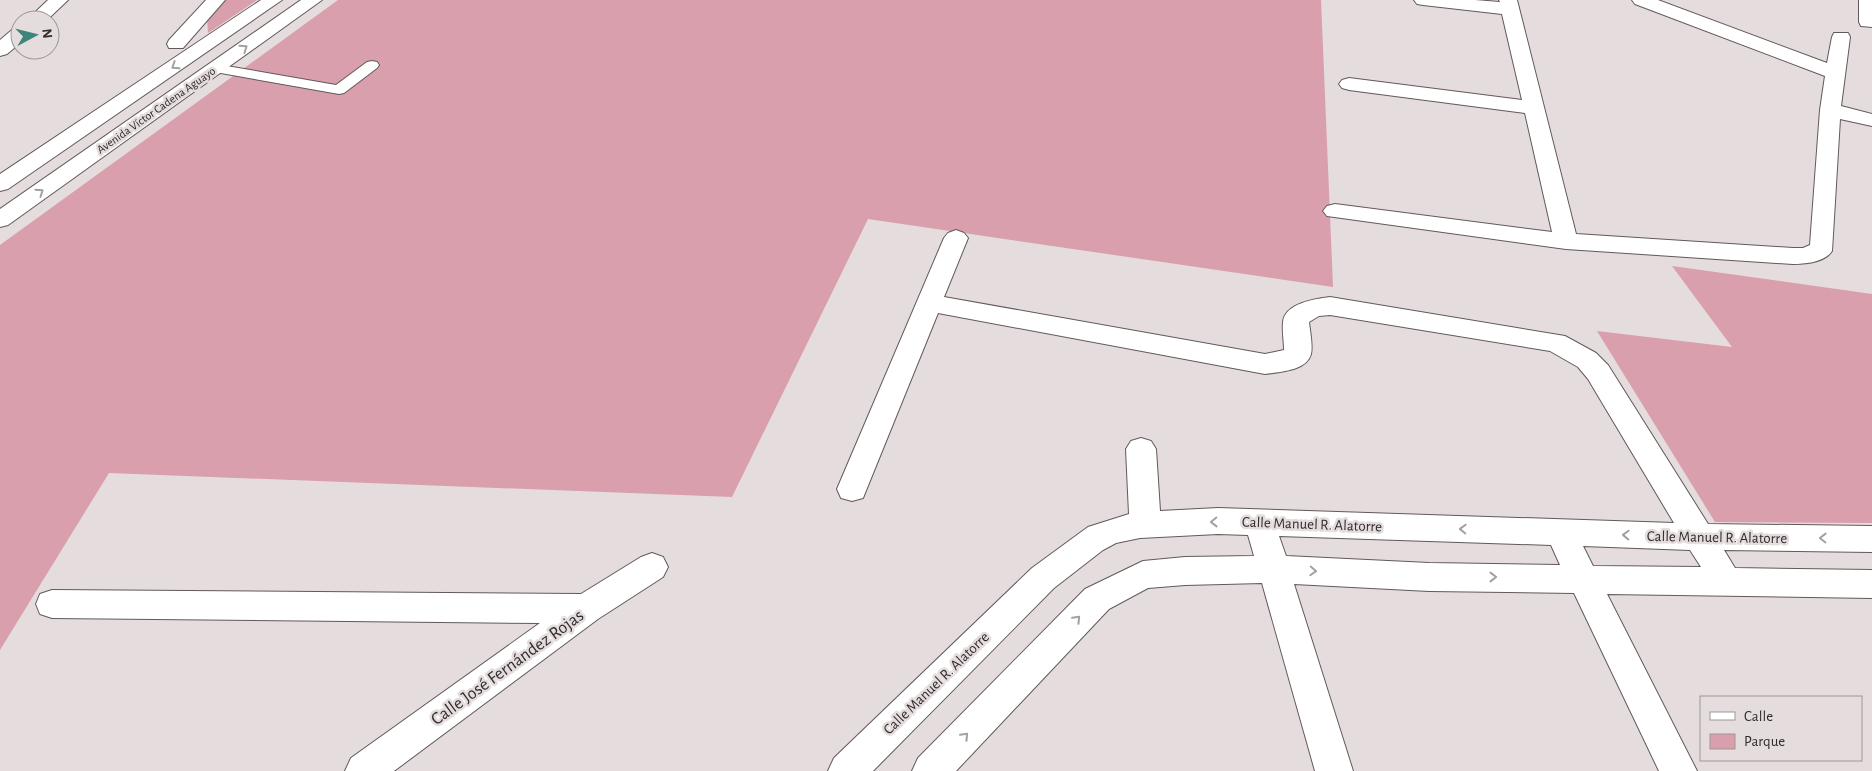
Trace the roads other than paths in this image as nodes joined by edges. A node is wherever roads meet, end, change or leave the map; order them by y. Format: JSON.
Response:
{"nodes":[{"id":1,"x":59,"y":0,"type":"edge"},
{"id":2,"x":216,"y":0,"type":"edge"},
{"id":3,"x":273,"y":0,"type":"edge"},
{"id":4,"x":313,"y":0,"type":"edge"},
{"id":5,"x":1423,"y":0,"type":"edge"},
{"id":6,"x":1641,"y":0,"type":"edge"},
{"id":7,"x":1868,"y":0,"type":"edge"},
{"id":8,"x":1509,"y":5,"type":"edge"},
{"id":9,"x":48,"y":10,"type":"edge"},
{"id":10,"x":1868,"y":22,"type":"dead end"},
{"id":11,"x":1841,"y":36,"type":"dead end"},
{"id":12,"x":10,"y":42,"type":"edge"},
{"id":13,"x":176,"y":44,"type":"dead end"},
{"id":14,"x":0,"y":50,"type":"edge"},
{"id":15,"x":372,"y":65,"type":"dead end"},
{"id":16,"x":216,"y":68,"type":"junction"},
{"id":17,"x":1835,"y":73,"type":"junction"},
{"id":18,"x":1349,"y":84,"type":"dead end"},
{"id":19,"x":1533,"y":108,"type":"junction"},
{"id":20,"x":1830,"y":110,"type":"junction"},
{"id":21,"x":1872,"y":120,"type":"edge"},
{"id":22,"x":0,"y":184,"type":"edge"},
{"id":23,"x":1335,"y":211,"type":"dead end"},
{"id":24,"x":0,"y":220,"type":"edge"},
{"id":25,"x":956,"y":238,"type":"dead end"},
{"id":26,"x":1566,"y":241,"type":"junction"},
{"id":27,"x":929,"y":303,"type":"junction"},
{"id":28,"x":1141,"y":449,"type":"dead end"},
{"id":29,"x":852,"y":489,"type":"dead end"},
{"id":30,"x":1260,"y":523,"type":"junction"},
{"id":31,"x":1146,"y":524,"type":"junction"},
{"id":32,"x":1560,"y":532,"type":"junction"},
{"id":33,"x":1699,"y":537,"type":"junction"},
{"id":34,"x":1870,"y":541,"type":"edge"},
{"id":35,"x":652,"y":566,"type":"dead end"},
{"id":36,"x":1274,"y":569,"type":"junction"},
{"id":37,"x":1584,"y":578,"type":"junction"},
{"id":38,"x":1726,"y":581,"type":"junction"},
{"id":39,"x":1872,"y":584,"type":"edge"},
{"id":40,"x":52,"y":604,"type":"dead end"},
{"id":41,"x":586,"y":609,"type":"junction"},
{"id":42,"x":364,"y":771,"type":"edge"},
{"id":43,"x":847,"y":771,"type":"edge"},
{"id":44,"x":931,"y":771,"type":"edge"},
{"id":45,"x":1334,"y":771,"type":"edge"},
{"id":46,"x":1678,"y":771,"type":"edge"}],
"edges":[{"from":1,"to":9,"type":"street"},
{"from":2,"to":13,"type":"street"},
{"from":3,"to":22,"type":"street","name":"Avenida Víctor Cadena Aguayo","one_way":true},
{"from":16,"to":4,"type":"street","name":"Avenida Víctor Cadena Aguayo","one_way":true},
{"from":5,"to":8,"type":"street"},
{"from":6,"to":17,"type":"street"},
{"from":7,"to":10,"type":"street"},
{"from":8,"to":19,"type":"street"},
{"from":11,"to":17,"type":"street"},
{"from":12,"to":14,"type":"street"},
{"from":15,"to":16,"type":"lane"},
{"from":24,"to":16,"type":"street","name":"Avenida Víctor Cadena Aguayo","one_way":true},
{"from":17,"to":20,"type":"street"},
{"from":18,"to":19,"type":"street"},
{"from":19,"to":26,"type":"street"},
{"from":20,"to":21,"type":"street"},
{"from":20,"to":26,"type":"street"},
{"from":23,"to":26,"type":"street"},
{"from":25,"to":27,"type":"street"},
{"from":27,"to":29,"type":"street"},
{"from":27,"to":33,"type":"street"},
{"from":28,"to":31,"type":"street"},
{"from":30,"to":31,"type":"street","name":"Calle Manuel R. Alatorre","one_way":true},
{"from":32,"to":30,"type":"street","name":"Calle Manuel R. Alatorre","one_way":true},
{"from":30,"to":36,"type":"street"},
{"from":31,"to":43,"type":"street","name":"Calle Manuel R. Alatorre"},
{"from":33,"to":32,"type":"street","name":"Calle Manuel R. Alatorre","one_way":true},
{"from":32,"to":37,"type":"street"},
{"from":34,"to":33,"type":"street","name":"Calle Manuel R. Alatorre","one_way":true},
{"from":33,"to":38,"type":"street"},
{"from":35,"to":41,"type":"street","name":"Calle José Fernández Rojas"},
{"from":36,"to":37,"type":"street","one_way":true},
{"from":44,"to":36,"type":"street","one_way":true},
{"from":36,"to":45,"type":"street"},
{"from":37,"to":38,"type":"street"},
{"from":37,"to":46,"type":"street"},
{"from":38,"to":39,"type":"street"},
{"from":40,"to":41,"type":"street"},
{"from":41,"to":42,"type":"street","name":"Calle José Fernández Rojas"}]}
